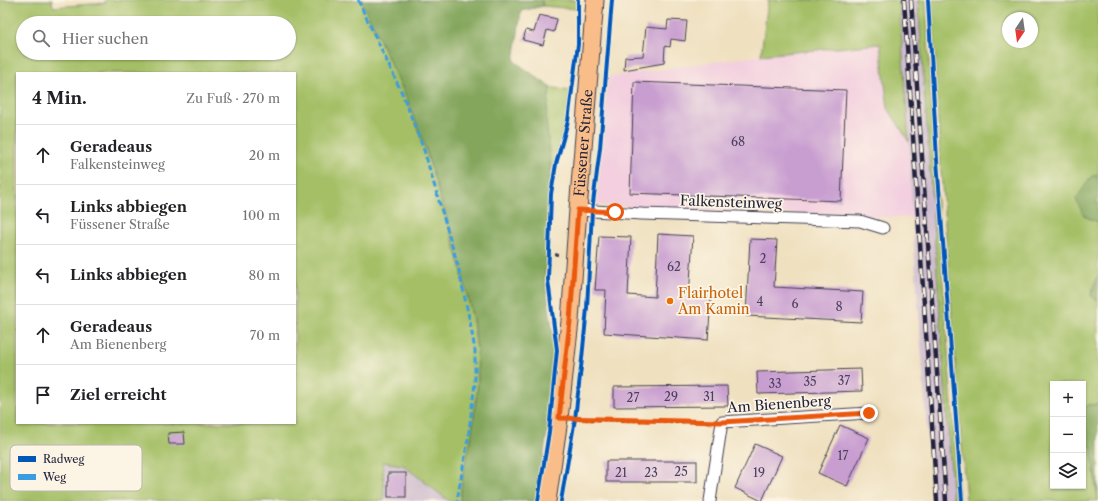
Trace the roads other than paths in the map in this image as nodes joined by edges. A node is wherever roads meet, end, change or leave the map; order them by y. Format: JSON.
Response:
{"nodes":[{"id":1,"x":595,"y":0,"type":"edge"},
{"id":2,"x":578,"y":210,"type":"junction"},
{"id":3,"x":882,"y":228,"type":"dead end"},
{"id":4,"x":869,"y":413,"type":"dead end"},
{"id":5,"x":547,"y":501,"type":"edge"},
{"id":6,"x":710,"y":501,"type":"edge"}],
"edges":[{"from":1,"to":2,"type":"main road","name":"Füssener Straße"},
{"from":2,"to":3,"type":"street","name":"Falkensteinweg"},
{"from":2,"to":5,"type":"main road","name":"Füssener Straße"},
{"from":4,"to":6,"type":"street","name":"Am Bienenberg"}]}
